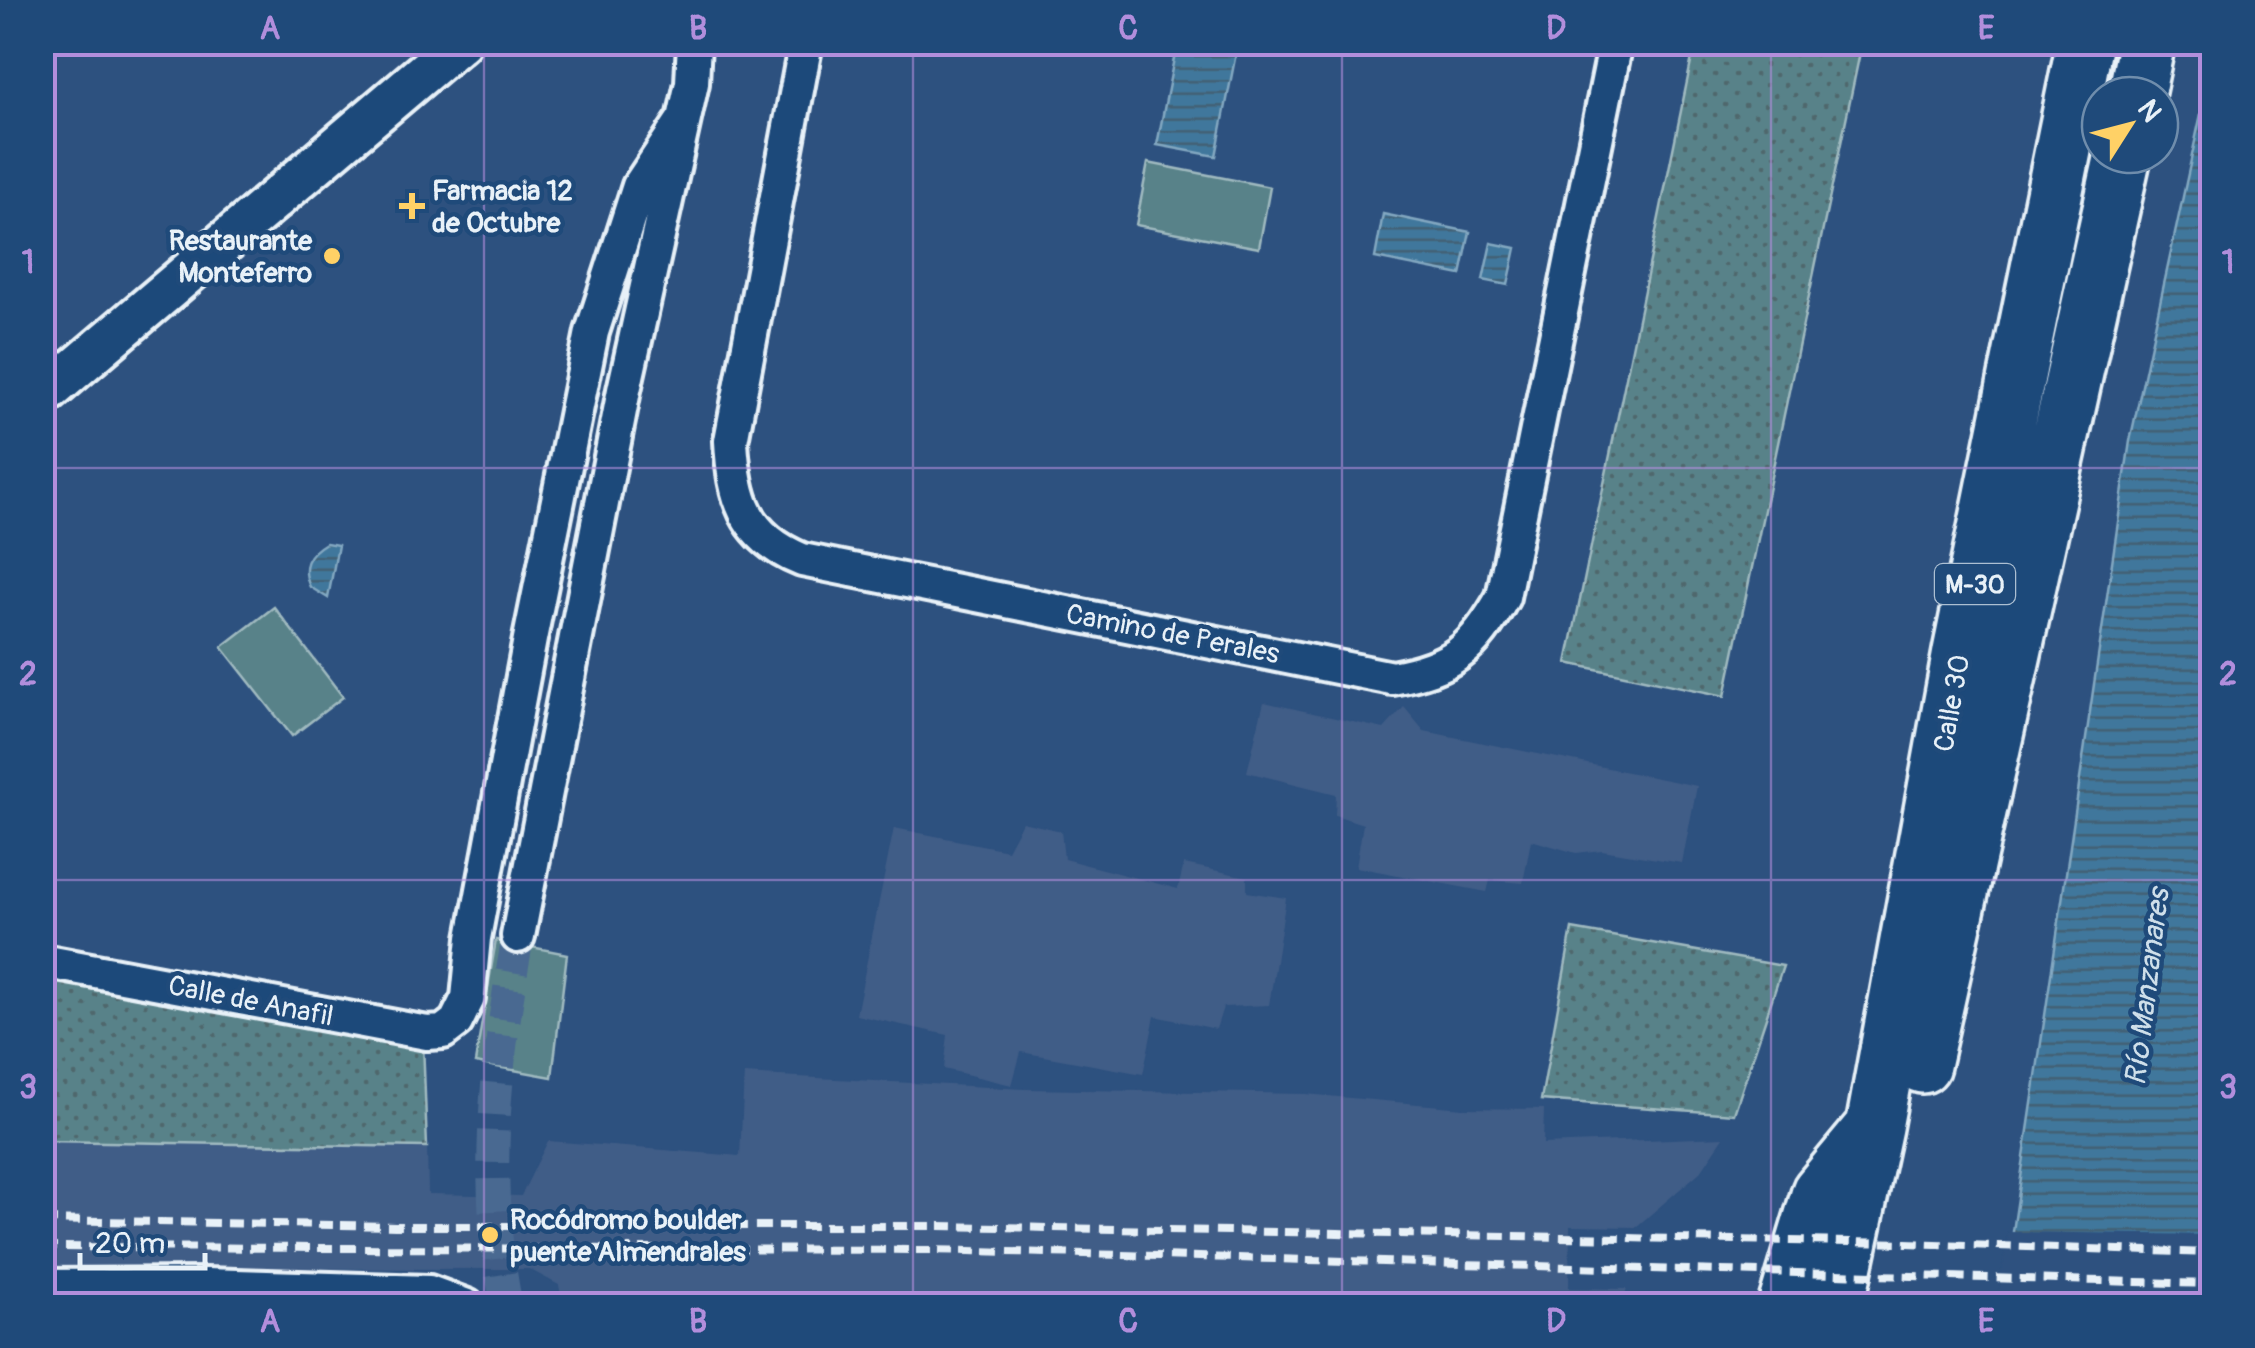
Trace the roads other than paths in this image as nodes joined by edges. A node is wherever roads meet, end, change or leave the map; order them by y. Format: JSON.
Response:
{"nodes":[{"id":1,"x":460,"y":42,"type":"edge"},
{"id":2,"x":694,"y":42,"type":"edge"},
{"id":3,"x":806,"y":42,"type":"edge"},
{"id":4,"x":1616,"y":42,"type":"edge"},
{"id":5,"x":2086,"y":42,"type":"edge"},
{"id":6,"x":2147,"y":42,"type":"edge"},
{"id":7,"x":2140,"y":75,"type":"edge"},
{"id":8,"x":683,"y":120,"type":"junction"},
{"id":9,"x":2119,"y":175,"type":"edge"},
{"id":10,"x":42,"y":397,"type":"edge"},
{"id":11,"x":518,"y":936,"type":"tunnel mouth"},
{"id":12,"x":42,"y":961,"type":"edge"},
{"id":13,"x":1874,"y":1127,"type":"junction"},
{"id":14,"x":206,"y":1285,"type":"junction"},
{"id":15,"x":42,"y":1286,"type":"edge"},
{"id":16,"x":176,"y":1306,"type":"edge"},
{"id":17,"x":468,"y":1306,"type":"edge"},
{"id":18,"x":1786,"y":1306,"type":"edge"},
{"id":19,"x":1836,"y":1306,"type":"edge"},
{"id":20,"x":1868,"y":1306,"type":"edge"}],
"edges":[{"from":1,"to":10,"type":"street"},
{"from":2,"to":8,"type":"street"},
{"from":3,"to":4,"type":"street","name":"Camino de Perales"},
{"from":5,"to":13,"type":"highway","name":"Calle 30","number":"M-30"},
{"from":6,"to":7,"type":"highway"},
{"from":8,"to":11,"type":"street"},
{"from":8,"to":12,"type":"street","name":"Calle de Anafil"},
{"from":9,"to":20,"type":"highway"},
{"from":13,"to":18,"type":"highway"},
{"from":13,"to":19,"type":"highway","name":"Calle 30","number":"M-30"},
{"from":14,"to":15,"type":"street"},
{"from":14,"to":16,"type":"street"},
{"from":14,"to":17,"type":"street"}]}
